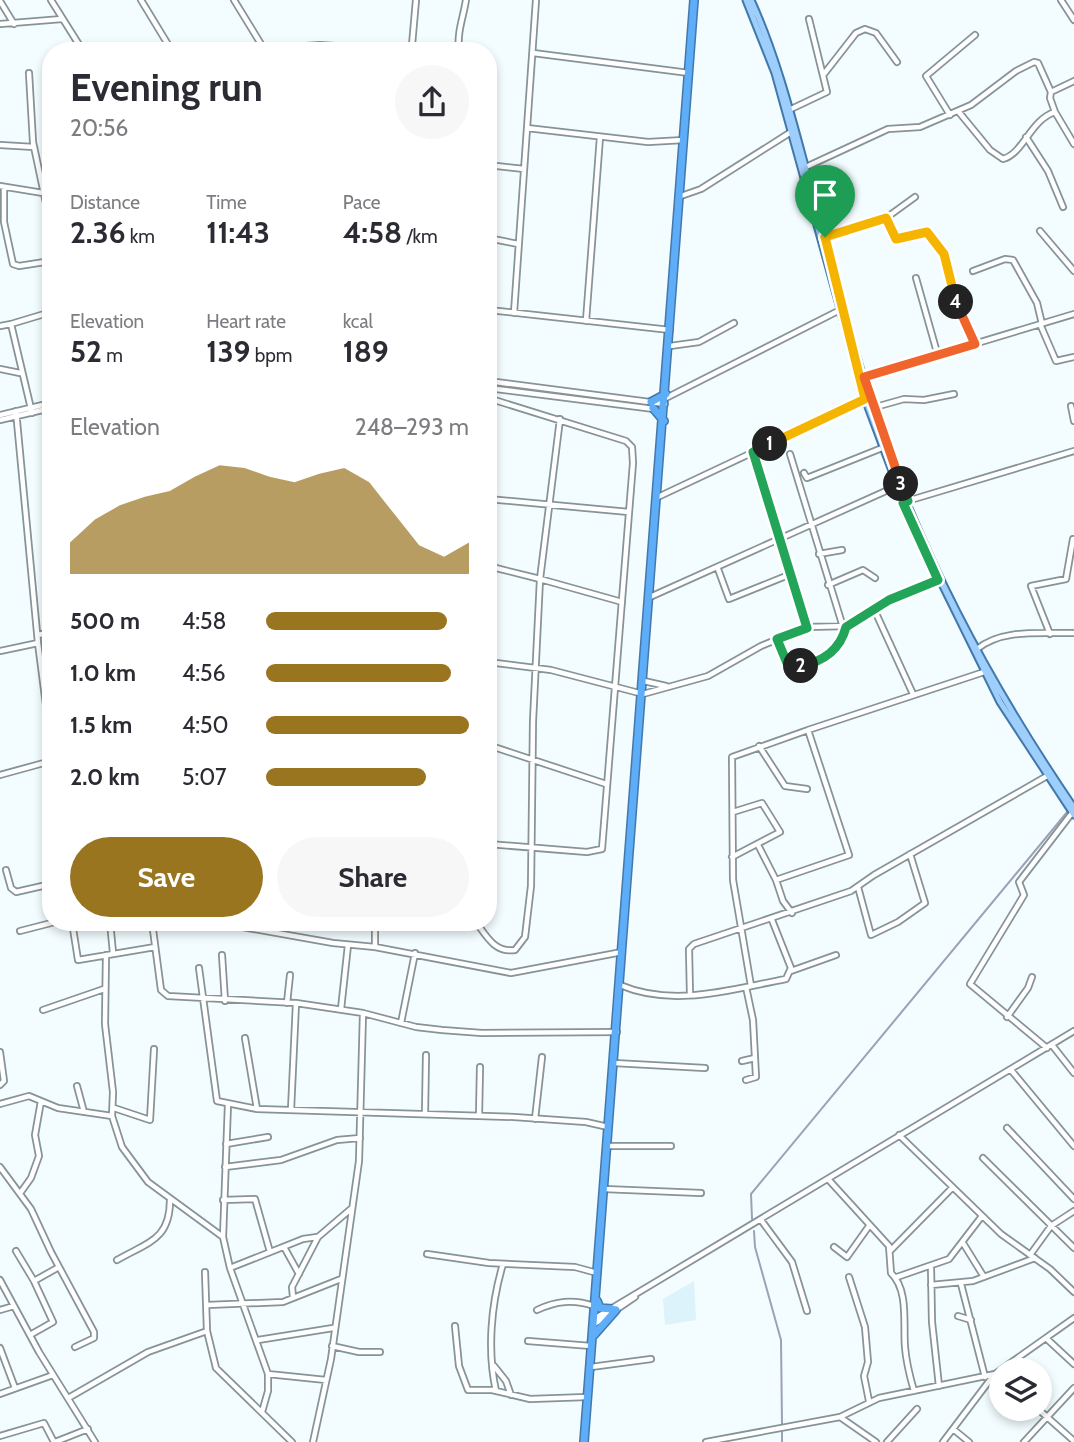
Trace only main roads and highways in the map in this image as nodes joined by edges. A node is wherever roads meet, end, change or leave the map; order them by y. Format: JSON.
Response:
{"nodes":[{"id":1,"x":694,"y":0,"type":"edge"},
{"id":2,"x":752,"y":1,"type":"edge"},
{"id":3,"x":842,"y":306,"type":"junction"},
{"id":4,"x":867,"y":399,"type":"junction"},
{"id":5,"x":665,"y":402,"type":"junction"},
{"id":6,"x":664,"y":421,"type":"junction"},
{"id":7,"x":906,"y":502,"type":"junction"},
{"id":8,"x":1073,"y":812,"type":"edge"},
{"id":9,"x":595,"y":1296,"type":"junction"},
{"id":10,"x":592,"y":1342,"type":"junction"},
{"id":11,"x":584,"y":1442,"type":"edge"}],
"edges":[{"from":1,"to":5,"type":"highway"},
{"from":2,"to":3,"type":"main road"},
{"from":2,"to":3,"type":"main road"},
{"from":3,"to":4,"type":"main road"},
{"from":3,"to":4,"type":"main road"},
{"from":4,"to":7,"type":"main road"},
{"from":4,"to":7,"type":"main road"},
{"from":5,"to":6,"type":"highway"},
{"from":5,"to":6,"type":"highway"},
{"from":6,"to":9,"type":"highway"},
{"from":7,"to":8,"type":"main road"},
{"from":7,"to":8,"type":"main road"},
{"from":9,"to":10,"type":"highway"},
{"from":9,"to":10,"type":"highway"},
{"from":10,"to":11,"type":"highway"}]}
